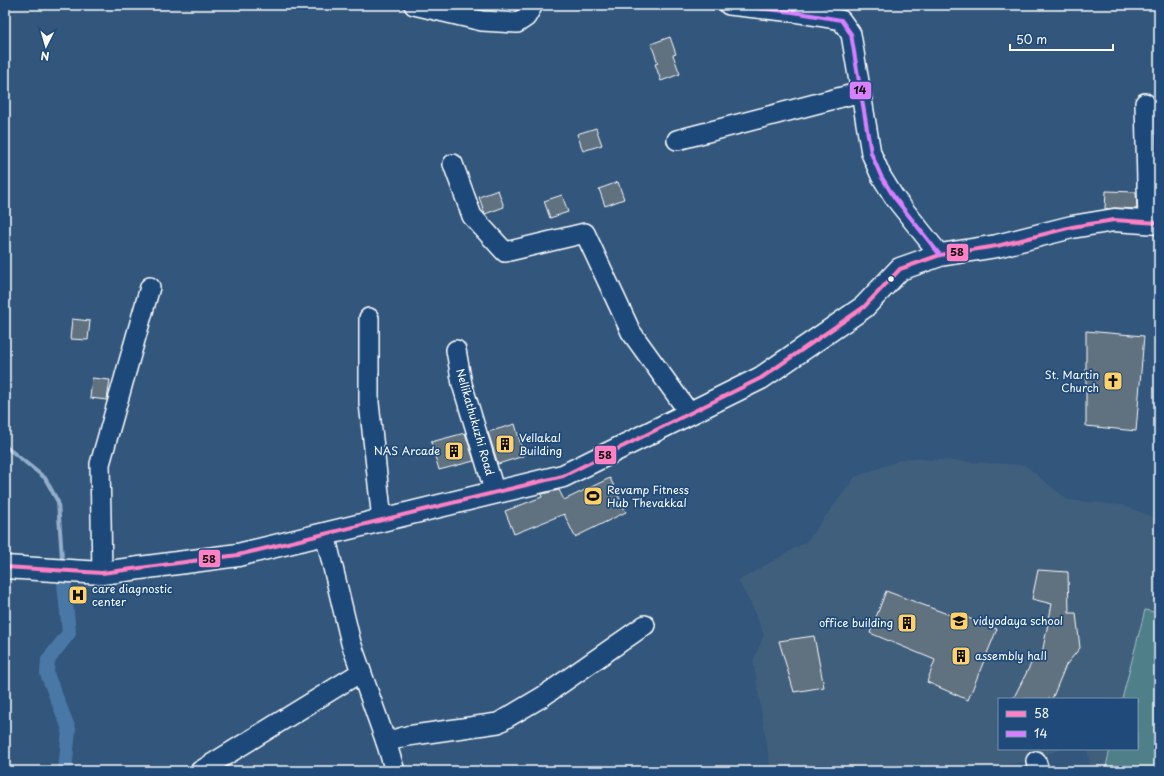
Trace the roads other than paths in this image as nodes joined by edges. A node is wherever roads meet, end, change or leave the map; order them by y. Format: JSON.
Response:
{"nodes":[{"id":1,"x":414,"y":5,"type":"edge"},
{"id":2,"x":533,"y":5,"type":"edge"},
{"id":3,"x":729,"y":5,"type":"edge"},
{"id":4,"x":861,"y":92,"type":"junction"},
{"id":5,"x":1145,"y":104,"type":"dead end"},
{"id":6,"x":677,"y":140,"type":"dead end"},
{"id":7,"x":453,"y":164,"type":"dead end"},
{"id":8,"x":1154,"y":222,"type":"edge"},
{"id":9,"x":940,"y":255,"type":"junction"},
{"id":10,"x":150,"y":287,"type":"dead end"},
{"id":11,"x":369,"y":318,"type":"dead end"},
{"id":12,"x":456,"y":350,"type":"dead end"},
{"id":13,"x":690,"y":414,"type":"junction"},
{"id":14,"x":495,"y":493,"type":"junction"},
{"id":15,"x":382,"y":520,"type":"junction"},
{"id":16,"x":325,"y":534,"type":"junction"},
{"id":17,"x":5,"y":567,"type":"edge"},
{"id":18,"x":102,"y":573,"type":"junction"},
{"id":19,"x":645,"y":625,"type":"dead end"},
{"id":20,"x":361,"y":672,"type":"junction"},
{"id":21,"x":386,"y":742,"type":"junction"},
{"id":22,"x":200,"y":771,"type":"edge"},
{"id":23,"x":395,"y":771,"type":"edge"}],
"edges":[{"from":1,"to":2,"type":"street"},
{"from":3,"to":4,"type":"street"},
{"from":4,"to":6,"type":"street"},
{"from":4,"to":9,"type":"street"},
{"from":5,"to":8,"type":"street"},
{"from":7,"to":13,"type":"street"},
{"from":8,"to":9,"type":"main road"},
{"from":9,"to":13,"type":"main road"},
{"from":10,"to":18,"type":"street"},
{"from":11,"to":15,"type":"street"},
{"from":12,"to":14,"type":"street","name":"Nellikathukuzhi Road"},
{"from":13,"to":14,"type":"main road"},
{"from":14,"to":15,"type":"main road"},
{"from":15,"to":16,"type":"main road"},
{"from":16,"to":18,"type":"main road"},
{"from":16,"to":20,"type":"street"},
{"from":17,"to":18,"type":"main road"},
{"from":19,"to":21,"type":"street"},
{"from":20,"to":21,"type":"street"},
{"from":20,"to":22,"type":"street"},
{"from":21,"to":23,"type":"street"}]}
